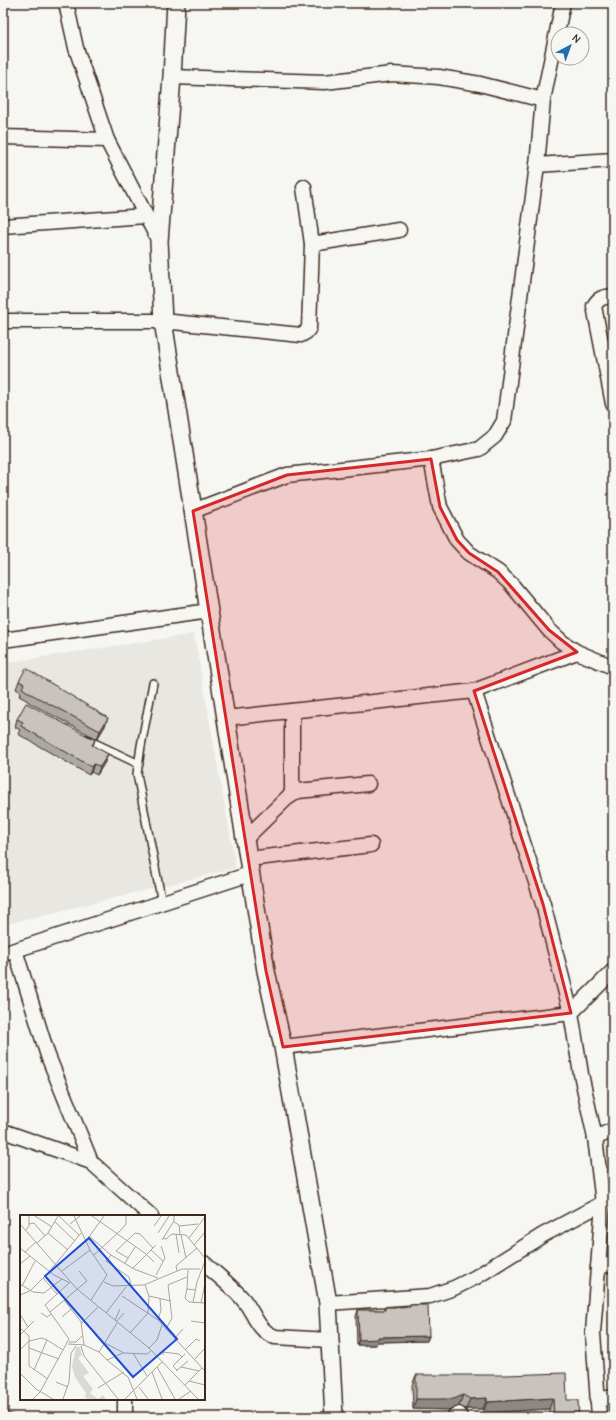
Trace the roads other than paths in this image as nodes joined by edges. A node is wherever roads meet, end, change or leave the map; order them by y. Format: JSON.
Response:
{"nodes":[{"id":1,"x":66,"y":3,"type":"edge"},
{"id":2,"x":176,"y":3,"type":"edge"},
{"id":3,"x":563,"y":3,"type":"edge"},
{"id":4,"x":172,"y":77,"type":"junction"},
{"id":5,"x":543,"y":100,"type":"junction"},
{"id":6,"x":3,"y":137,"type":"edge"},
{"id":7,"x":107,"y":140,"type":"junction"},
{"id":8,"x":613,"y":160,"type":"edge"},
{"id":9,"x":536,"y":165,"type":"junction"},
{"id":10,"x":304,"y":187,"type":"dead end"},
{"id":11,"x":145,"y":216,"type":"junction"},
{"id":12,"x":3,"y":226,"type":"edge"},
{"id":13,"x":399,"y":230,"type":"dead end"},
{"id":14,"x":159,"y":241,"type":"junction"},
{"id":15,"x":312,"y":244,"type":"junction"},
{"id":16,"x":613,"y":296,"type":"edge"},
{"id":17,"x":3,"y":321,"type":"edge"},
{"id":18,"x":163,"y":321,"type":"junction"},
{"id":19,"x":613,"y":404,"type":"edge"},
{"id":20,"x":431,"y":459,"type":"junction"},
{"id":21,"x":194,"y":511,"type":"junction"},
{"id":22,"x":209,"y":611,"type":"junction"},
{"id":23,"x":3,"y":640,"type":"edge"},
{"id":24,"x":577,"y":652,"type":"junction"},
{"id":25,"x":613,"y":667,"type":"edge"},
{"id":26,"x":153,"y":683,"type":"dead end"},
{"id":27,"x":474,"y":691,"type":"junction"},
{"id":28,"x":292,"y":711,"type":"junction"},
{"id":29,"x":226,"y":718,"type":"junction"},
{"id":30,"x":81,"y":737,"type":"edge"},
{"id":31,"x":139,"y":764,"type":"junction"},
{"id":32,"x":368,"y":784,"type":"dead end"},
{"id":33,"x":292,"y":794,"type":"junction"},
{"id":34,"x":245,"y":840,"type":"junction"},
{"id":35,"x":371,"y":845,"type":"dead end"},
{"id":36,"x":249,"y":867,"type":"junction"},
{"id":37,"x":162,"y":903,"type":"junction"},
{"id":38,"x":9,"y":952,"type":"edge"},
{"id":39,"x":613,"y":971,"type":"edge"},
{"id":40,"x":571,"y":1013,"type":"junction"},
{"id":41,"x":283,"y":1047,"type":"junction"},
{"id":42,"x":613,"y":1130,"type":"edge"},
{"id":43,"x":3,"y":1131,"type":"edge"},
{"id":44,"x":595,"y":1138,"type":"junction"},
{"id":45,"x":91,"y":1162,"type":"junction"},
{"id":46,"x":603,"y":1203,"type":"junction"},
{"id":47,"x":150,"y":1215,"type":"edge"},
{"id":48,"x":205,"y":1264,"type":"edge"},
{"id":49,"x":613,"y":1264,"type":"edge"},
{"id":50,"x":598,"y":1267,"type":"junction"},
{"id":51,"x":328,"y":1303,"type":"junction"},
{"id":52,"x":330,"y":1340,"type":"junction"},
{"id":53,"x":613,"y":1397,"type":"edge"},
{"id":54,"x":125,"y":1400,"type":"edge"},
{"id":55,"x":597,"y":1400,"type":"junction"},
{"id":56,"x":125,"y":1417,"type":"edge"},
{"id":57,"x":334,"y":1417,"type":"edge"},
{"id":58,"x":598,"y":1417,"type":"edge"}],
"edges":[{"from":1,"to":7,"type":"street"},
{"from":2,"to":4,"type":"street"},
{"from":3,"to":5,"type":"street"},
{"from":4,"to":5,"type":"street"},
{"from":4,"to":14,"type":"street"},
{"from":5,"to":9,"type":"street"},
{"from":6,"to":7,"type":"street"},
{"from":7,"to":11,"type":"street"},
{"from":8,"to":9,"type":"street"},
{"from":9,"to":20,"type":"street"},
{"from":10,"to":15,"type":"street"},
{"from":11,"to":12,"type":"street"},
{"from":11,"to":14,"type":"street"},
{"from":13,"to":15,"type":"street"},
{"from":14,"to":18,"type":"street"},
{"from":15,"to":18,"type":"street"},
{"from":16,"to":19,"type":"street"},
{"from":17,"to":18,"type":"street"},
{"from":18,"to":21,"type":"street"},
{"from":20,"to":21,"type":"street"},
{"from":20,"to":24,"type":"street"},
{"from":21,"to":22,"type":"street"},
{"from":22,"to":23,"type":"street"},
{"from":22,"to":29,"type":"street"},
{"from":24,"to":25,"type":"street"},
{"from":24,"to":27,"type":"street"},
{"from":26,"to":31,"type":"lane"},
{"from":27,"to":28,"type":"street"},
{"from":27,"to":40,"type":"street"},
{"from":28,"to":29,"type":"street"},
{"from":28,"to":33,"type":"street"},
{"from":29,"to":34,"type":"street"},
{"from":30,"to":31,"type":"lane"},
{"from":31,"to":37,"type":"lane"},
{"from":32,"to":33,"type":"street"},
{"from":33,"to":34,"type":"street"},
{"from":34,"to":36,"type":"street"},
{"from":35,"to":36,"type":"street"},
{"from":36,"to":37,"type":"street"},
{"from":36,"to":41,"type":"street"},
{"from":37,"to":38,"type":"street"},
{"from":38,"to":45,"type":"street"},
{"from":39,"to":40,"type":"street"},
{"from":40,"to":41,"type":"street"},
{"from":40,"to":44,"type":"street"},
{"from":41,"to":51,"type":"street"},
{"from":42,"to":44,"type":"street"},
{"from":43,"to":45,"type":"street"},
{"from":44,"to":46,"type":"street"},
{"from":45,"to":47,"type":"street"},
{"from":46,"to":50,"type":"street"},
{"from":46,"to":51,"type":"street"},
{"from":48,"to":52,"type":"street"},
{"from":49,"to":50,"type":"street"},
{"from":50,"to":55,"type":"street"},
{"from":51,"to":52,"type":"street"},
{"from":52,"to":57,"type":"street"},
{"from":53,"to":55,"type":"street"},
{"from":54,"to":56,"type":"street"},
{"from":55,"to":58,"type":"street"}]}
